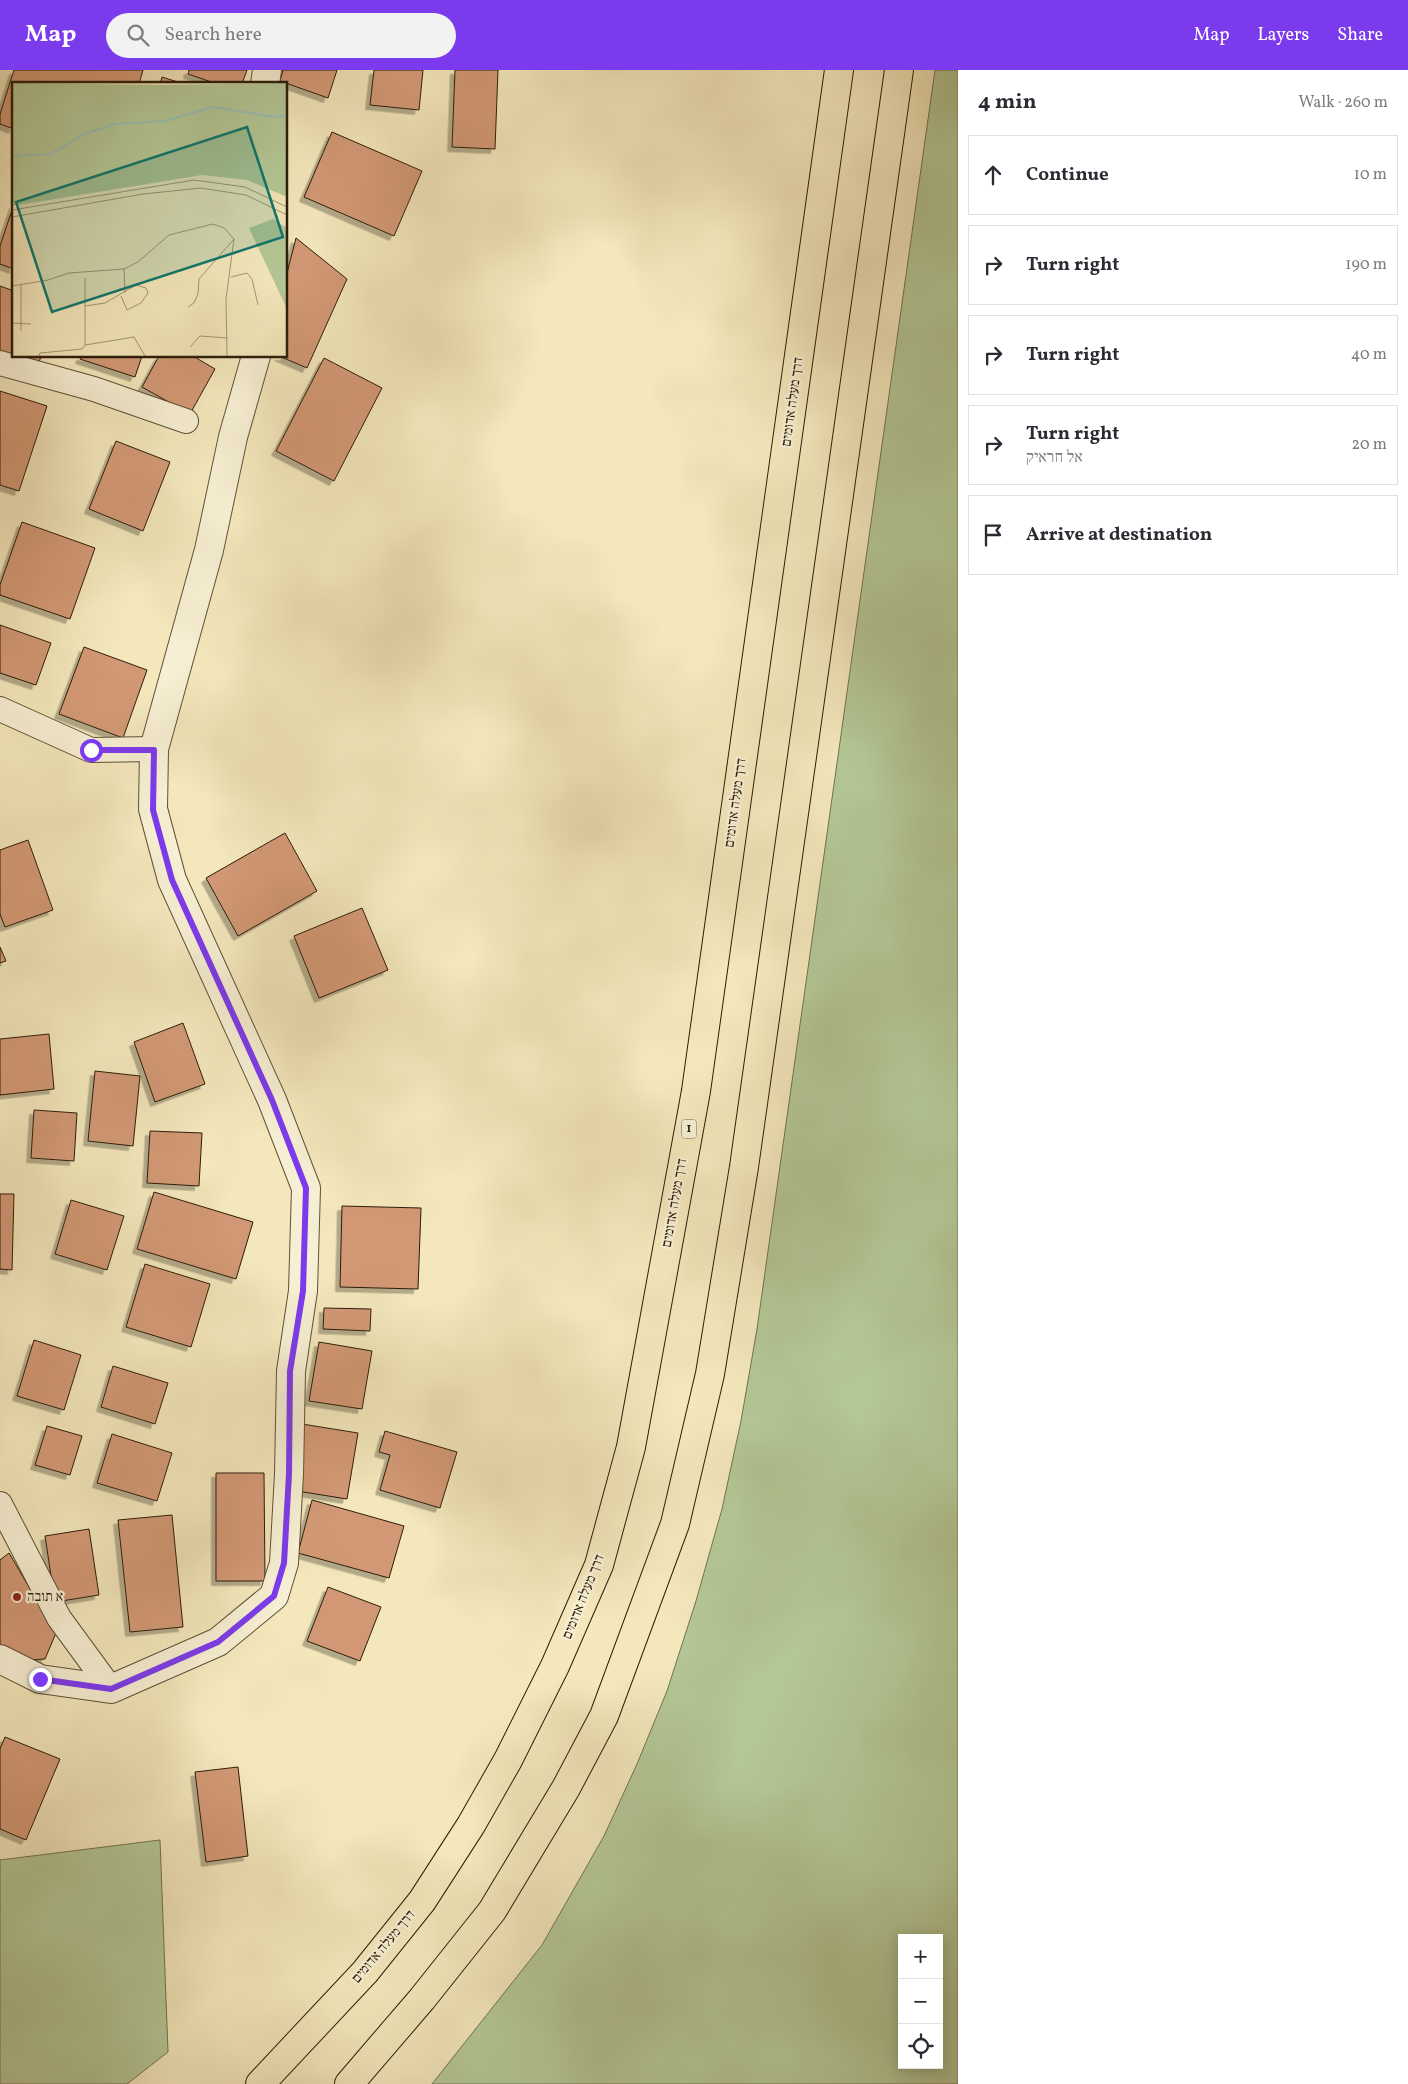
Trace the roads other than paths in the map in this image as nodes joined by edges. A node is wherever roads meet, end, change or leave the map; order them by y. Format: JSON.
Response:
{"nodes":[{"id":1,"x":839,"y":70,"type":"edge"},
{"id":2,"x":899,"y":70,"type":"edge"},
{"id":3,"x":255,"y":358,"type":"edge"},
{"id":4,"x":0,"y":363,"type":"edge"},
{"id":5,"x":186,"y":421,"type":"dead end"},
{"id":6,"x":0,"y":709,"type":"edge"},
{"id":7,"x":154,"y":750,"type":"junction"},
{"id":8,"x":0,"y":1504,"type":"edge"},
{"id":9,"x":0,"y":1659,"type":"edge"},
{"id":10,"x":111,"y":1689,"type":"junction"},
{"id":11,"x":260,"y":2084,"type":"edge"},
{"id":12,"x":349,"y":2084,"type":"edge"}],
"edges":[{"from":1,"to":11,"type":"highway","name":"דרך מעלה אדומים","number":"1"},
{"from":2,"to":12,"type":"highway"},
{"from":3,"to":7,"type":"street"},
{"from":4,"to":5,"type":"street"},
{"from":6,"to":7,"type":"street"},
{"from":7,"to":10,"type":"street"},
{"from":8,"to":10,"type":"street"},
{"from":9,"to":10,"type":"street"}]}
